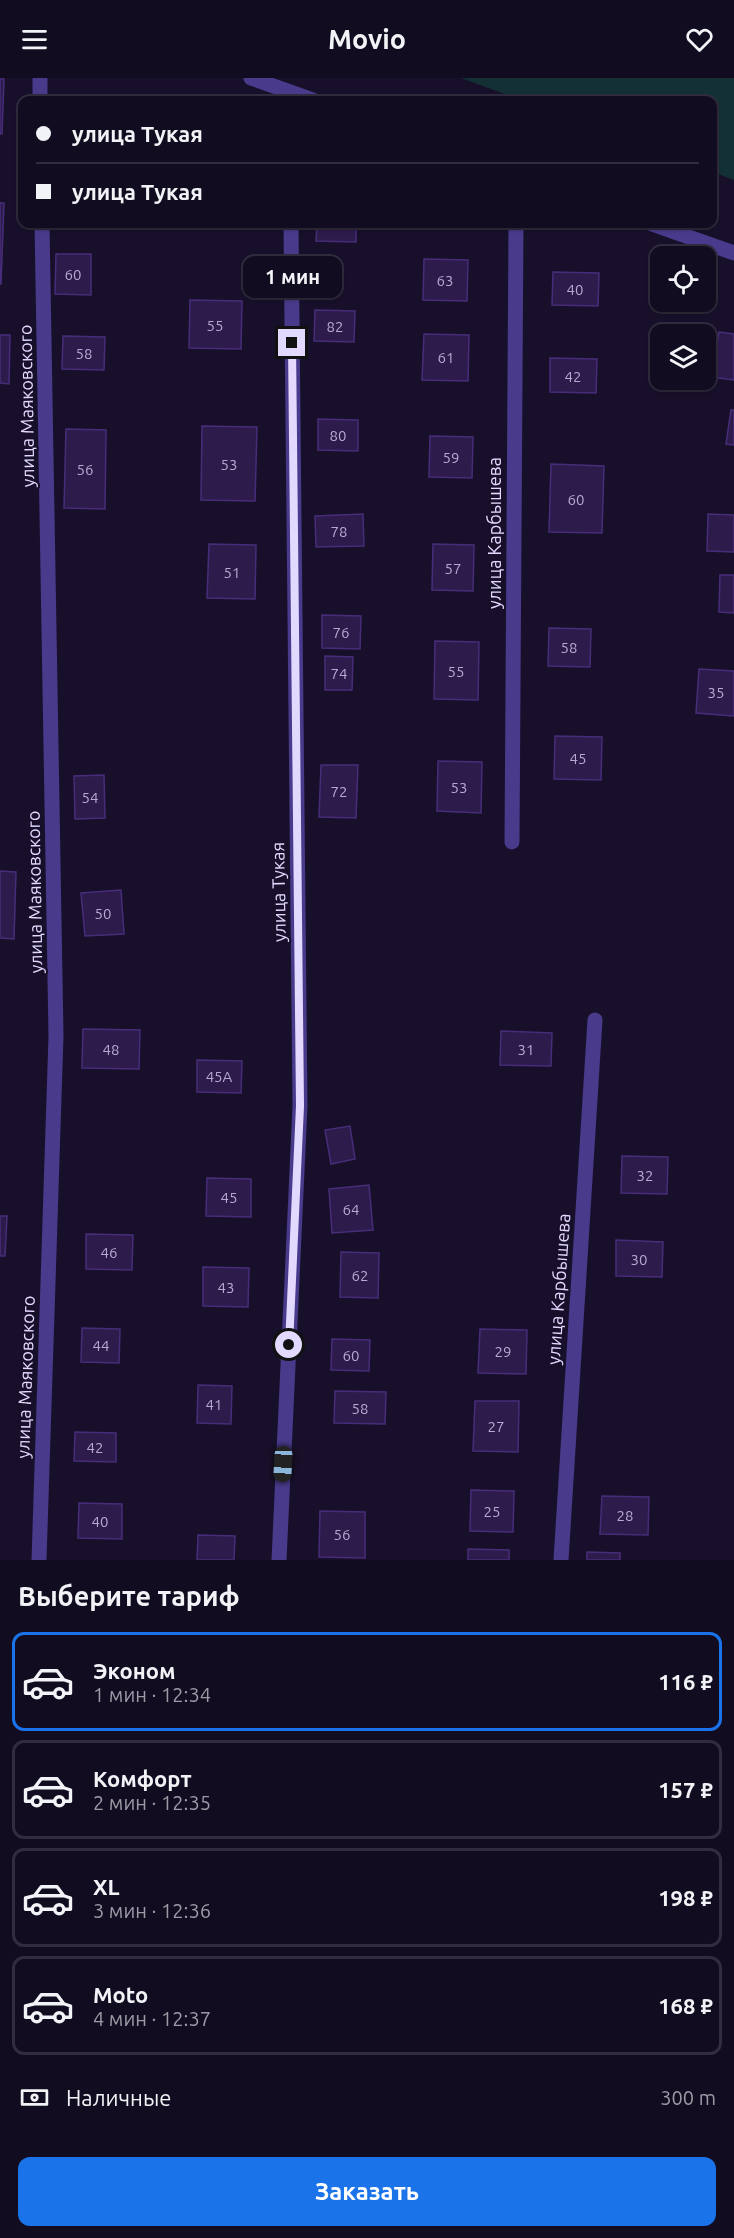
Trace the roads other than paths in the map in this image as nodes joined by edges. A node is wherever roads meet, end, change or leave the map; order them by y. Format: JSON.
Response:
{"nodes":[{"id":1,"x":40,"y":78,"type":"edge"},
{"id":2,"x":251,"y":78,"type":"edge"},
{"id":3,"x":40,"y":96,"type":"edge"},
{"id":4,"x":290,"y":96,"type":"edge"},
{"id":5,"x":42,"y":228,"type":"edge"},
{"id":6,"x":291,"y":228,"type":"edge"},
{"id":7,"x":516,"y":228,"type":"edge"},
{"id":8,"x":663,"y":228,"type":"edge"},
{"id":9,"x":734,"y":253,"type":"edge"},
{"id":10,"x":512,"y":842,"type":"dead end"},
{"id":11,"x":595,"y":1020,"type":"dead end"},
{"id":12,"x":39,"y":1560,"type":"edge"},
{"id":13,"x":279,"y":1560,"type":"edge"},
{"id":14,"x":561,"y":1560,"type":"edge"}],
"edges":[{"from":1,"to":3,"type":"street"},
{"from":2,"to":4,"type":"street"},
{"from":5,"to":12,"type":"street","name":"улица Маяковского"},
{"from":6,"to":13,"type":"street","name":"улица Тукая"},
{"from":7,"to":10,"type":"street","name":"улица Карбышева"},
{"from":8,"to":9,"type":"street"},
{"from":11,"to":14,"type":"street","name":"улица Карбышева"}]}
